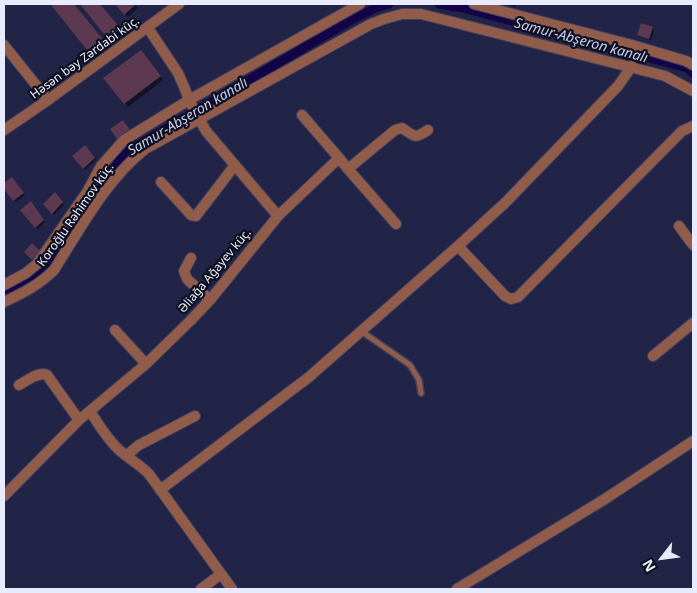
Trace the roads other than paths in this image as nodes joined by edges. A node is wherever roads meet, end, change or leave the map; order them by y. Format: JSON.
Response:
{"nodes":[{"id":1,"x":179,"y":4,"type":"edge"},
{"id":2,"x":360,"y":4,"type":"edge"},
{"id":3,"x":475,"y":4,"type":"edge"},
{"id":4,"x":148,"y":28,"type":"junction"},
{"id":5,"x":4,"y":45,"type":"edge"},
{"id":6,"x":693,"y":65,"type":"edge"},
{"id":7,"x":632,"y":66,"type":"junction"},
{"id":8,"x":693,"y":91,"type":"edge"},
{"id":9,"x":48,"y":100,"type":"junction"},
{"id":10,"x":188,"y":100,"type":"junction"},
{"id":11,"x":302,"y":115,"type":"dead end"},
{"id":12,"x":199,"y":119,"type":"junction"},
{"id":13,"x":693,"y":126,"type":"edge"},
{"id":14,"x":4,"y":130,"type":"edge"},
{"id":15,"x":428,"y":130,"type":"dead end"},
{"id":16,"x":339,"y":158,"type":"junction"},
{"id":17,"x":235,"y":165,"type":"junction"},
{"id":18,"x":348,"y":169,"type":"junction"},
{"id":19,"x":161,"y":182,"type":"dead end"},
{"id":20,"x":278,"y":216,"type":"junction"},
{"id":21,"x":396,"y":224,"type":"dead end"},
{"id":22,"x":679,"y":226,"type":"dead end"},
{"id":23,"x":693,"y":245,"type":"edge"},
{"id":24,"x":458,"y":246,"type":"junction"},
{"id":25,"x":191,"y":258,"type":"dead end"},
{"id":26,"x":4,"y":285,"type":"edge"},
{"id":27,"x":210,"y":300,"type":"junction"},
{"id":28,"x":4,"y":302,"type":"edge"},
{"id":29,"x":693,"y":323,"type":"edge"},
{"id":30,"x":115,"y":330,"type":"dead end"},
{"id":31,"x":361,"y":331,"type":"junction"},
{"id":32,"x":653,"y":356,"type":"dead end"},
{"id":33,"x":146,"y":364,"type":"junction"},
{"id":34,"x":19,"y":385,"type":"dead end"},
{"id":35,"x":421,"y":393,"type":"dead end"},
{"id":36,"x":90,"y":410,"type":"junction"},
{"id":37,"x":195,"y":416,"type":"dead end"},
{"id":38,"x":79,"y":420,"type":"junction"},
{"id":39,"x":693,"y":441,"type":"edge"},
{"id":40,"x":127,"y":455,"type":"junction"},
{"id":41,"x":160,"y":490,"type":"junction"},
{"id":42,"x":4,"y":496,"type":"edge"},
{"id":43,"x":221,"y":574,"type":"junction"},
{"id":44,"x":201,"y":589,"type":"edge"},
{"id":45,"x":232,"y":589,"type":"edge"},
{"id":46,"x":457,"y":589,"type":"edge"}],
"edges":[{"from":1,"to":4,"type":"street","name":"Həsən bəy Zərdabi küç."},
{"from":2,"to":10,"type":"street","name":"Koroğlu Rəhimov küç."},
{"from":3,"to":6,"type":"street"},
{"from":4,"to":9,"type":"street","name":"Həsən bəy Zərdabi küç."},
{"from":4,"to":10,"type":"street"},
{"from":5,"to":9,"type":"street"},
{"from":7,"to":8,"type":"street","name":"Koroğlu Rəhimov küç."},
{"from":7,"to":12,"type":"street","name":"Koroğlu Rəhimov küç."},
{"from":7,"to":24,"type":"street"},
{"from":9,"to":14,"type":"street","name":"Həsən bəy Zərdabi küç."},
{"from":10,"to":12,"type":"street"},
{"from":10,"to":26,"type":"street","name":"Koroğlu Rəhimov küç."},
{"from":11,"to":16,"type":"street"},
{"from":12,"to":17,"type":"street"},
{"from":12,"to":28,"type":"street","name":"Koroğlu Rəhimov küç."},
{"from":13,"to":24,"type":"street"},
{"from":15,"to":18,"type":"street"},
{"from":16,"to":18,"type":"street"},
{"from":16,"to":20,"type":"street","name":"Əliağa Ağayev küç."},
{"from":17,"to":19,"type":"street"},
{"from":17,"to":20,"type":"street"},
{"from":18,"to":21,"type":"street"},
{"from":20,"to":27,"type":"street","name":"Əliağa Ağayev küç."},
{"from":22,"to":23,"type":"street"},
{"from":24,"to":31,"type":"street"},
{"from":25,"to":27,"type":"street"},
{"from":27,"to":33,"type":"street","name":"Əliağa Ağayev küç."},
{"from":29,"to":32,"type":"street"},
{"from":30,"to":33,"type":"street"},
{"from":31,"to":35,"type":"lane"},
{"from":31,"to":41,"type":"street"},
{"from":33,"to":36,"type":"street","name":"Əliağa Ağayev küç."},
{"from":34,"to":38,"type":"street"},
{"from":36,"to":38,"type":"street","name":"Əliağa Ağayev küç."},
{"from":36,"to":40,"type":"street"},
{"from":37,"to":40,"type":"street"},
{"from":38,"to":42,"type":"street","name":"Əliağa Ağayev küç."},
{"from":39,"to":46,"type":"street"},
{"from":40,"to":41,"type":"street"},
{"from":41,"to":43,"type":"street"},
{"from":43,"to":44,"type":"street"},
{"from":43,"to":45,"type":"street"}]}
